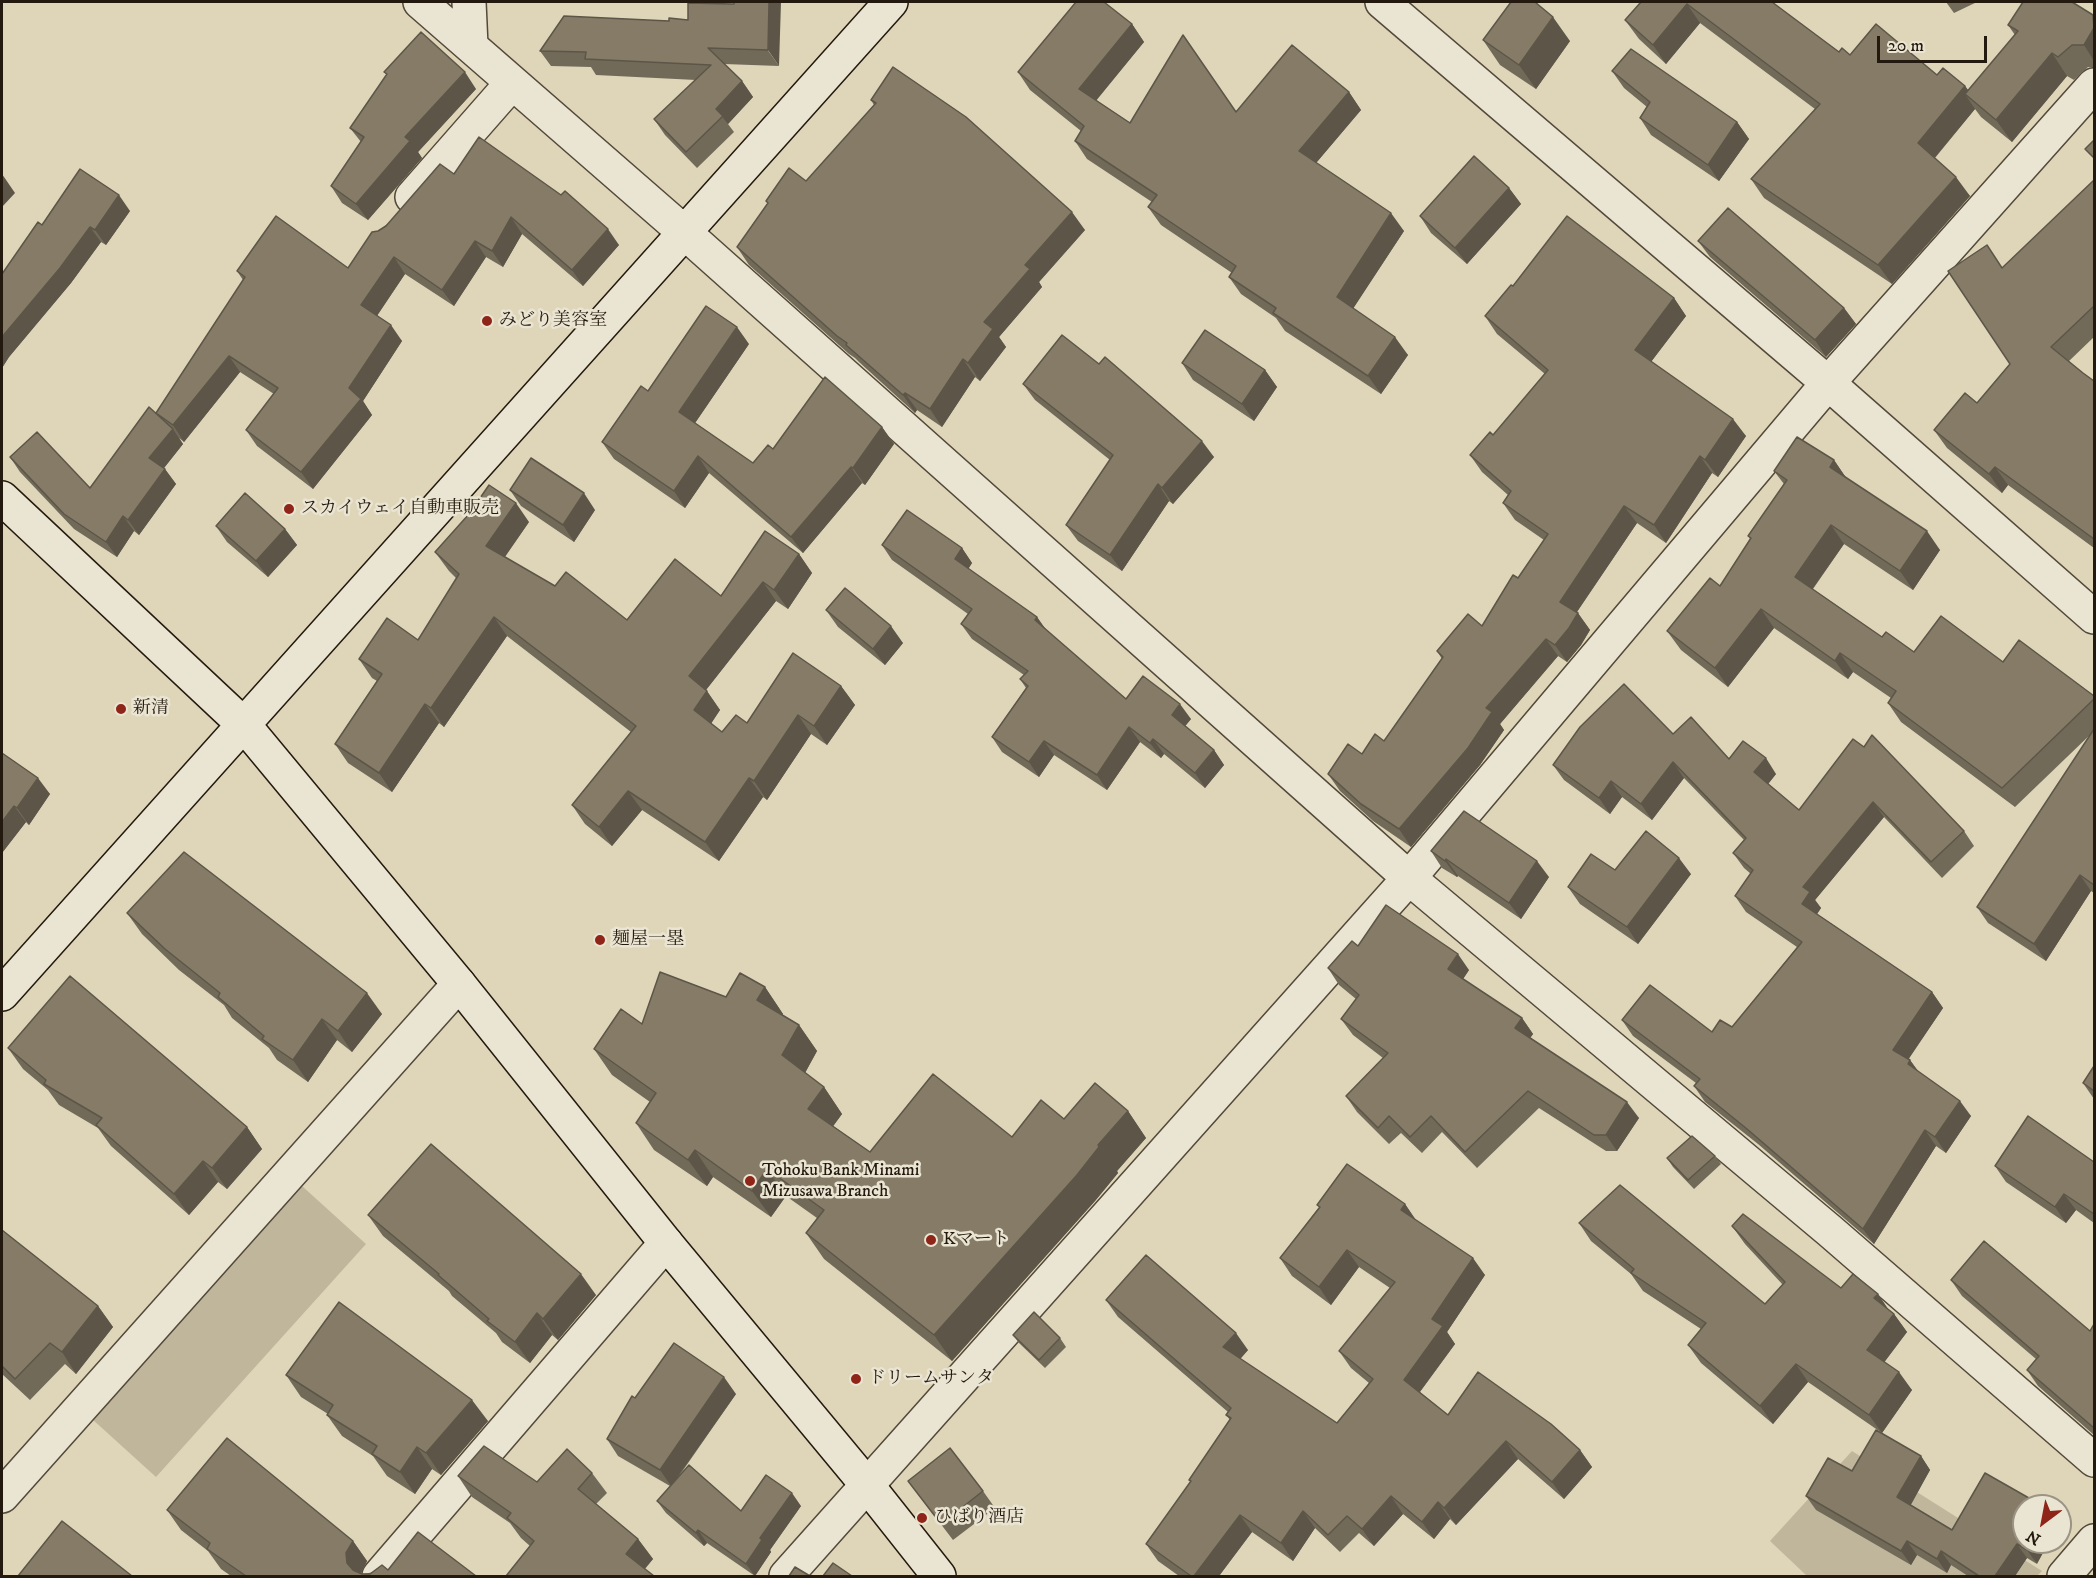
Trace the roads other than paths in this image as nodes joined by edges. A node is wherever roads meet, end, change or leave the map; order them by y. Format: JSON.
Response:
{"nodes":[{"id":1,"x":420,"y":2,"type":"edge"},
{"id":2,"x":469,"y":2,"type":"edge"},
{"id":3,"x":891,"y":2,"type":"edge"},
{"id":4,"x":1382,"y":2,"type":"edge"},
{"id":5,"x":471,"y":46,"type":"junction"},
{"id":6,"x":512,"y":83,"type":"junction"},
{"id":7,"x":2094,"y":85,"type":"edge"},
{"id":8,"x":391,"y":221,"type":"edge"},
{"id":9,"x":684,"y":232,"type":"junction"},
{"id":10,"x":1828,"y":383,"type":"junction"},
{"id":11,"x":2,"y":498,"type":"edge"},
{"id":12,"x":2094,"y":617,"type":"edge"},
{"id":13,"x":244,"y":725,"type":"junction"},
{"id":14,"x":1409,"y":878,"type":"junction"},
{"id":15,"x":459,"y":984,"type":"junction"},
{"id":16,"x":2,"y":994,"type":"edge"},
{"id":17,"x":666,"y":1243,"type":"junction"},
{"id":18,"x":2094,"y":1460,"type":"edge"},
{"id":19,"x":867,"y":1485,"type":"junction"},
{"id":20,"x":2,"y":1496,"type":"edge"},
{"id":21,"x":2094,"y":1541,"type":"edge"},
{"id":22,"x":379,"y":1576,"type":"edge"},
{"id":23,"x":786,"y":1576,"type":"edge"},
{"id":24,"x":939,"y":1576,"type":"edge"},
{"id":25,"x":2064,"y":1576,"type":"edge"}],
"edges":[{"from":1,"to":5,"type":"street"},
{"from":2,"to":5,"type":"street"},
{"from":3,"to":9,"type":"street"},
{"from":4,"to":10,"type":"street"},
{"from":5,"to":6,"type":"street"},
{"from":6,"to":8,"type":"street"},
{"from":6,"to":9,"type":"street"},
{"from":7,"to":10,"type":"street"},
{"from":9,"to":13,"type":"street"},
{"from":9,"to":14,"type":"street"},
{"from":10,"to":12,"type":"street"},
{"from":10,"to":14,"type":"street"},
{"from":11,"to":13,"type":"street"},
{"from":13,"to":15,"type":"street"},
{"from":13,"to":16,"type":"street"},
{"from":14,"to":18,"type":"street"},
{"from":14,"to":19,"type":"street"},
{"from":15,"to":17,"type":"street"},
{"from":15,"to":20,"type":"street"},
{"from":17,"to":19,"type":"street"},
{"from":17,"to":22,"type":"street"},
{"from":19,"to":23,"type":"street"},
{"from":19,"to":24,"type":"street"},
{"from":21,"to":25,"type":"street"}]}
